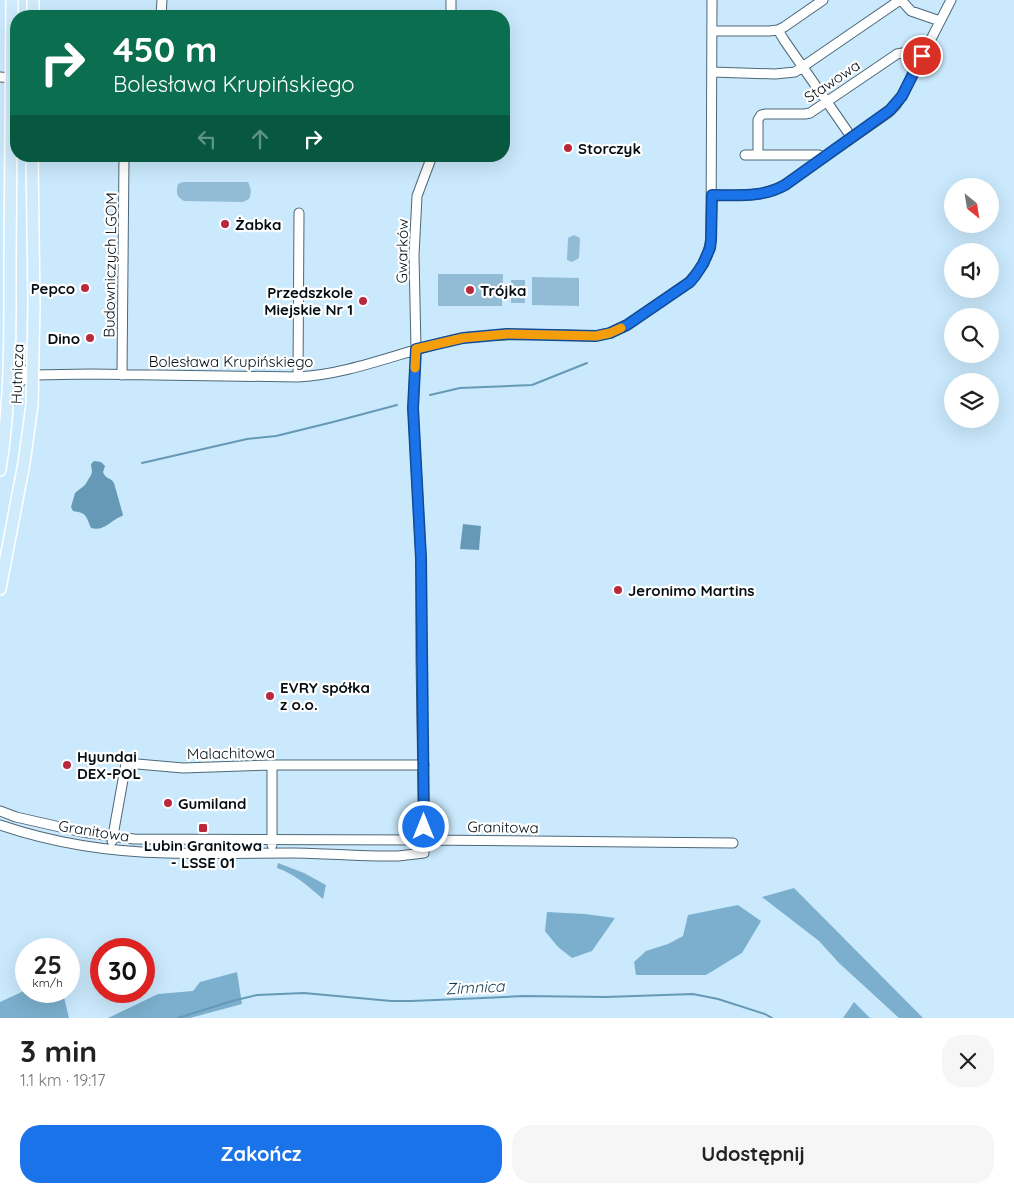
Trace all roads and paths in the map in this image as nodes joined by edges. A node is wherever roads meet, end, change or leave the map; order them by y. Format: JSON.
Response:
{"nodes":[{"id":1,"x":712,"y":0,"type":"edge"},
{"id":2,"x":822,"y":0,"type":"edge"},
{"id":3,"x":901,"y":0,"type":"edge"},
{"id":4,"x":951,"y":0,"type":"edge"},
{"id":5,"x":940,"y":21,"type":"junction"},
{"id":6,"x":10,"y":26,"type":"edge"},
{"id":7,"x":778,"y":30,"type":"junction"},
{"id":8,"x":712,"y":31,"type":"junction"},
{"id":9,"x":922,"y":56,"type":"junction"},
{"id":10,"x":802,"y":68,"type":"junction"},
{"id":11,"x":712,"y":72,"type":"junction"},
{"id":12,"x":6,"y":78,"type":"edge"},
{"id":13,"x":827,"y":102,"type":"junction"},
{"id":14,"x":852,"y":138,"type":"junction"},
{"id":15,"x":745,"y":155,"type":"dead end"},
{"id":16,"x":758,"y":155,"type":"junction"},
{"id":17,"x":824,"y":158,"type":"junction"},
{"id":18,"x":32,"y":162,"type":"edge"},
{"id":19,"x":124,"y":162,"type":"edge"},
{"id":20,"x":430,"y":162,"type":"edge"},
{"id":21,"x":712,"y":195,"type":"junction"},
{"id":22,"x":299,"y":213,"type":"dead end"},
{"id":23,"x":10,"y":346,"type":"junction"},
{"id":24,"x":416,"y":349,"type":"junction"},
{"id":25,"x":122,"y":374,"type":"junction"},
{"id":26,"x":33,"y":375,"type":"junction"},
{"id":27,"x":298,"y":377,"type":"junction"},
{"id":28,"x":8,"y":409,"type":"junction"},
{"id":29,"x":0,"y":470,"type":"edge"},
{"id":30,"x":0,"y":589,"type":"edge"},
{"id":31,"x":424,"y":765,"type":"junction"},
{"id":32,"x":272,"y":766,"type":"junction"},
{"id":33,"x":0,"y":811,"type":"edge"},
{"id":34,"x":0,"y":825,"type":"edge"},
{"id":35,"x":113,"y":836,"type":"junction"},
{"id":36,"x":272,"y":840,"type":"junction"},
{"id":37,"x":424,"y":840,"type":"junction"},
{"id":38,"x":733,"y":843,"type":"dead end"},
{"id":39,"x":111,"y":849,"type":"junction"},
{"id":40,"x":424,"y":852,"type":"joint"},
{"id":41,"x":273,"y":853,"type":"junction"}],
"edges":[{"from":1,"to":8,"type":"street","name":"Bolesława Krupińskiego"},
{"from":2,"to":7,"type":"street"},
{"from":3,"to":5,"type":"street"},
{"from":3,"to":10,"type":"street"},
{"from":4,"to":5,"type":"street"},
{"from":5,"to":9,"type":"street"},
{"from":6,"to":12,"type":"main road","name":"Hutnicza"},
{"from":7,"to":8,"type":"street"},
{"from":7,"to":10,"type":"street"},
{"from":8,"to":11,"type":"street","name":"Bolesława Krupińskiego"},
{"from":9,"to":13,"type":"street","name":"Stawowa"},
{"from":9,"to":14,"type":"street"},
{"from":10,"to":11,"type":"street"},
{"from":10,"to":13,"type":"street"},
{"from":11,"to":21,"type":"street","name":"Bolesława Krupińskiego"},
{"from":12,"to":23,"type":"main road","name":"Hutnicza"},
{"from":13,"to":14,"type":"street"},
{"from":13,"to":16,"type":"street","name":"Stawowa"},
{"from":14,"to":17,"type":"street"},
{"from":15,"to":16,"type":"street"},
{"from":16,"to":17,"type":"street"},
{"from":17,"to":21,"type":"street"},
{"from":18,"to":26,"type":"main road","name":"Hutnicza"},
{"from":19,"to":25,"type":"street","name":"Budowniczych LGOM"},
{"from":20,"to":24,"type":"street","name":"Gwarków"},
{"from":21,"to":24,"type":"street","name":"Bolesława Krupińskiego"},
{"from":22,"to":27,"type":"street"},
{"from":23,"to":26,"type":"street"},
{"from":23,"to":28,"type":"main road","name":"Hutnicza"},
{"from":24,"to":27,"type":"street","name":"Bolesława Krupińskiego"},
{"from":24,"to":31,"type":"street","name":"Gwarków"},
{"from":25,"to":26,"type":"street","name":"Bolesława Krupińskiego"},
{"from":25,"to":27,"type":"street","name":"Bolesława Krupińskiego"},
{"from":26,"to":28,"type":"street"},
{"from":26,"to":30,"type":"main road","name":"Hutnicza"},
{"from":28,"to":29,"type":"main road","name":"Hutnicza"},
{"from":31,"to":32,"type":"street","name":"Malachitowa"},
{"from":31,"to":37,"type":"street","name":"Gwarków"},
{"from":32,"to":35,"type":"street","name":"Malachitowa"},
{"from":32,"to":36,"type":"street"},
{"from":33,"to":35,"type":"street","name":"Granitowa"},
{"from":34,"to":39,"type":"street","name":"Granitowa"},
{"from":35,"to":36,"type":"street","name":"Granitowa"},
{"from":35,"to":39,"type":"street","name":"Malachitowa"},
{"from":36,"to":37,"type":"street","name":"Granitowa"},
{"from":36,"to":41,"type":"street"},
{"from":37,"to":38,"type":"street","name":"Granitowa"},
{"from":37,"to":40,"type":"street","name":"Gwarków"},
{"from":39,"to":41,"type":"street","name":"Granitowa"},
{"from":40,"to":41,"type":"street","name":"Granitowa"}]}
